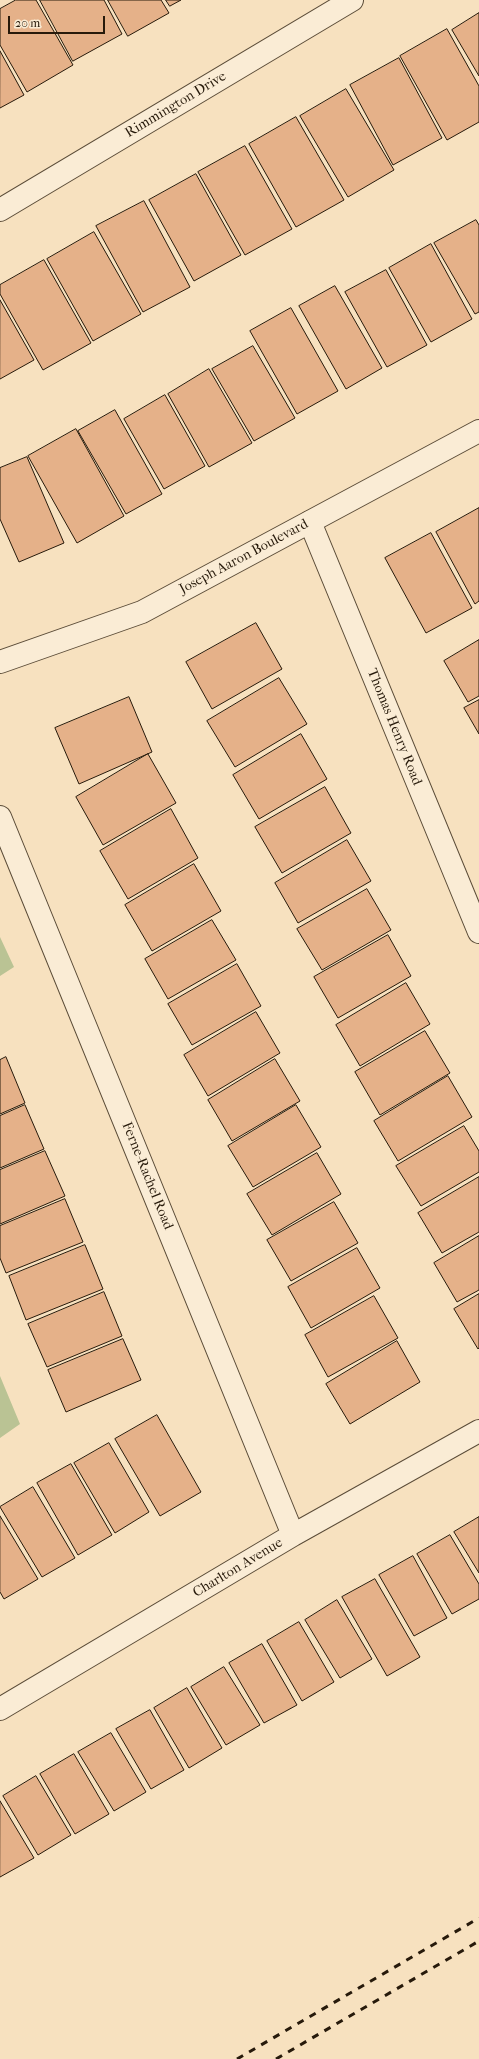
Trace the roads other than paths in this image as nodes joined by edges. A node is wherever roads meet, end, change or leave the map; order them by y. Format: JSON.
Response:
{"nodes":[{"id":1,"x":352,"y":0,"type":"edge"},
{"id":2,"x":0,"y":210,"type":"edge"},
{"id":3,"x":479,"y":431,"type":"edge"},
{"id":4,"x":310,"y":522,"type":"junction"},
{"id":5,"x":0,"y":662,"type":"edge"},
{"id":6,"x":0,"y":816,"type":"edge"},
{"id":7,"x":479,"y":932,"type":"edge"},
{"id":8,"x":479,"y":1431,"type":"edge"},
{"id":9,"x":293,"y":1535,"type":"junction"},
{"id":10,"x":0,"y":1709,"type":"edge"}],
"edges":[{"from":1,"to":2,"type":"street","name":"Rimmington Drive"},
{"from":3,"to":4,"type":"street","name":"Joseph Aaron Boulevard"},
{"from":4,"to":5,"type":"street","name":"Joseph Aaron Boulevard"},
{"from":4,"to":7,"type":"street","name":"Thomas Henry Road"},
{"from":6,"to":9,"type":"street","name":"Ferne-Rachel Road"},
{"from":8,"to":9,"type":"street","name":"Charlton Avenue"},
{"from":9,"to":10,"type":"street","name":"Charlton Avenue"}]}
